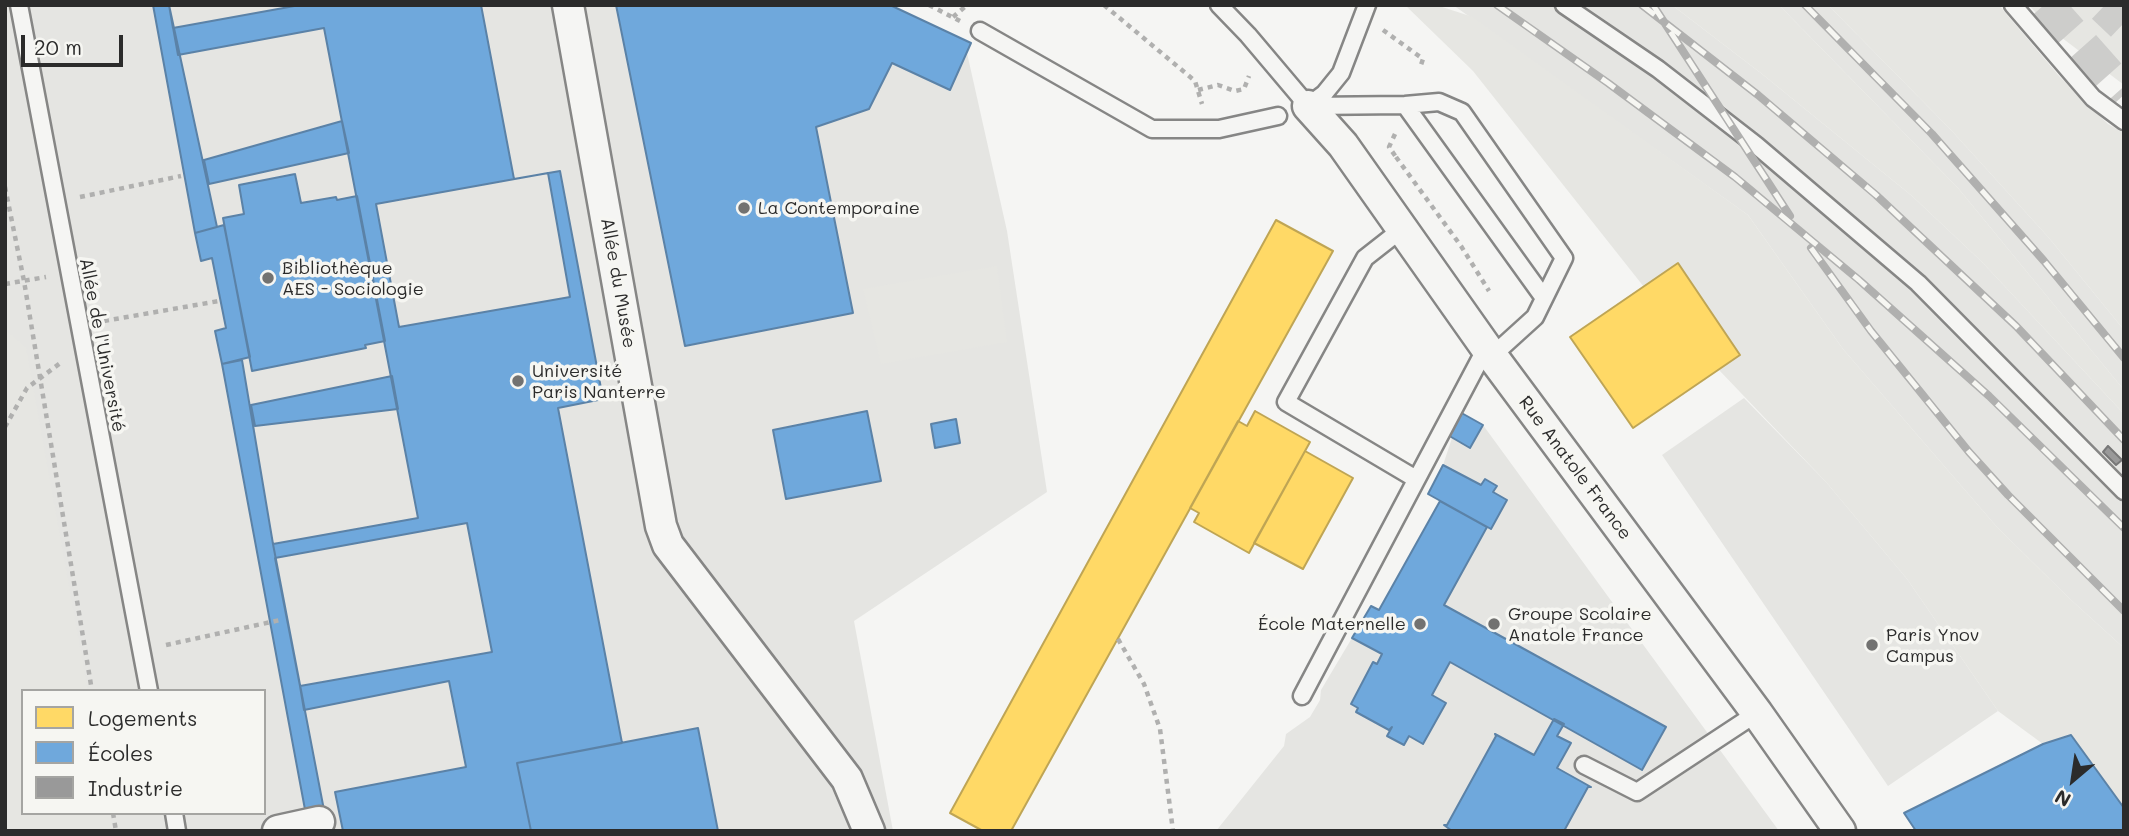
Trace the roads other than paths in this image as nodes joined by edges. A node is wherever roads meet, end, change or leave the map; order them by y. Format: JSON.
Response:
{"nodes":[{"id":1,"x":19,"y":5,"type":"edge"},
{"id":2,"x":568,"y":5,"type":"edge"},
{"id":3,"x":1219,"y":5,"type":"edge"},
{"id":4,"x":1367,"y":5,"type":"edge"},
{"id":5,"x":1564,"y":5,"type":"edge"},
{"id":6,"x":2012,"y":5,"type":"edge"},
{"id":7,"x":980,"y":31,"type":"road end"},
{"id":8,"x":1405,"y":105,"type":"junction"},
{"id":9,"x":1308,"y":106,"type":"junction"},
{"id":10,"x":1278,"y":116,"type":"dead end"},
{"id":11,"x":2124,"y":121,"type":"edge"},
{"id":12,"x":1402,"y":229,"type":"junction"},
{"id":13,"x":1544,"y":298,"type":"junction"},
{"id":14,"x":1489,"y":352,"type":"junction"},
{"id":15,"x":1416,"y":479,"type":"junction"},
{"id":16,"x":2124,"y":491,"type":"edge"},
{"id":17,"x":149,"y":689,"type":"edge"},
{"id":18,"x":1302,"y":696,"type":"dead end"},
{"id":19,"x":1757,"y":713,"type":"junction"},
{"id":20,"x":1584,"y":765,"type":"dead end"},
{"id":21,"x":319,"y":822,"type":"dead end"},
{"id":22,"x":278,"y":831,"type":"edge"},
{"id":23,"x":869,"y":831,"type":"edge"},
{"id":24,"x":1840,"y":831,"type":"edge"}],
"edges":[{"from":1,"to":17,"type":"lane","name":"Allée de l'Université"},
{"from":2,"to":23,"type":"street","name":"Allée du Musée"},
{"from":3,"to":9,"type":"lane"},
{"from":4,"to":9,"type":"lane"},
{"from":5,"to":16,"type":"lane"},
{"from":6,"to":11,"type":"lane"},
{"from":7,"to":10,"type":"lane"},
{"from":8,"to":9,"type":"lane"},
{"from":8,"to":13,"type":"lane"},
{"from":8,"to":13,"type":"lane"},
{"from":9,"to":12,"type":"street","name":"Rue Anatole France"},
{"from":12,"to":14,"type":"street","name":"Rue Anatole France"},
{"from":12,"to":15,"type":"lane"},
{"from":13,"to":14,"type":"lane"},
{"from":14,"to":15,"type":"lane"},
{"from":14,"to":19,"type":"street","name":"Rue Anatole France"},
{"from":15,"to":18,"type":"lane"},
{"from":19,"to":20,"type":"lane"},
{"from":19,"to":24,"type":"street","name":"Rue Anatole France"},
{"from":21,"to":22,"type":"street"}]}
